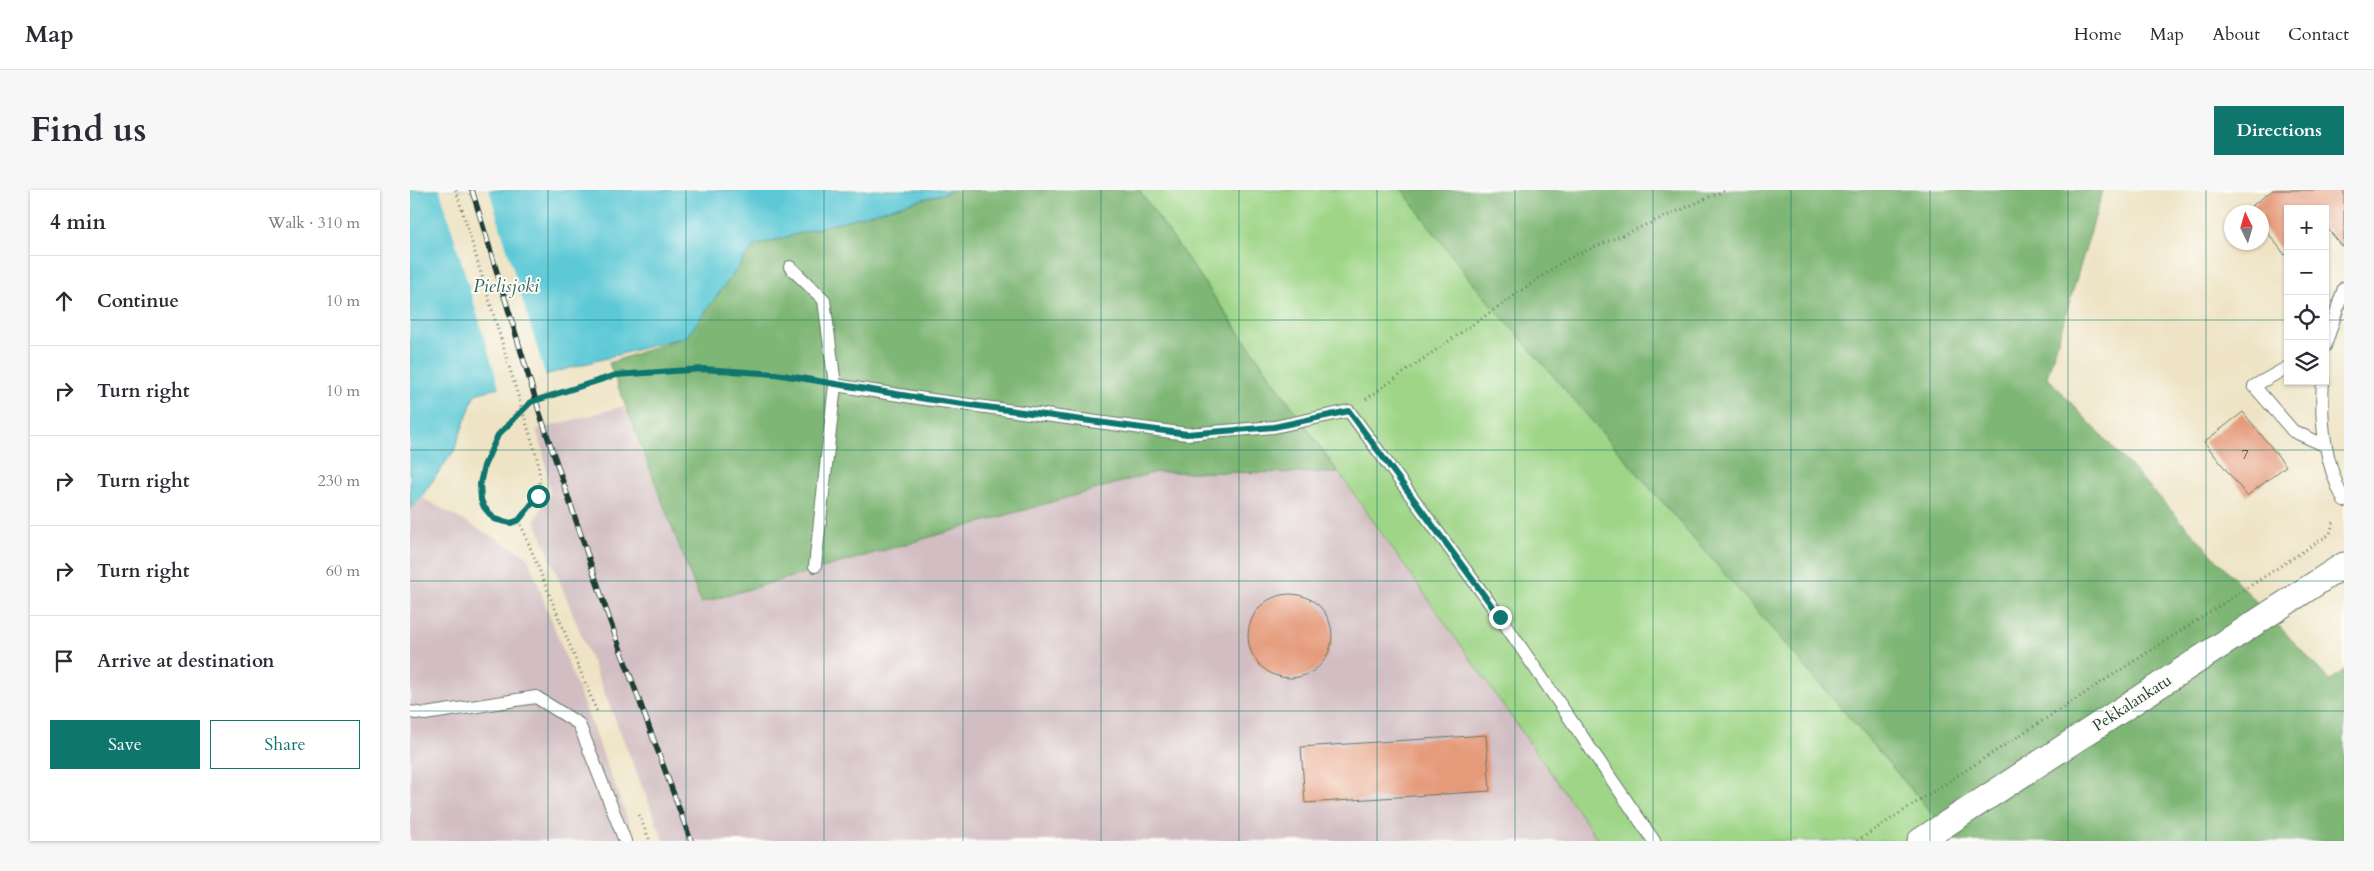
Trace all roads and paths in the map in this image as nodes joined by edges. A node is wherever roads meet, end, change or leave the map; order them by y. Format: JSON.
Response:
{"nodes":[{"id":1,"x":456,"y":190,"type":"edge"},
{"id":2,"x":1726,"y":190,"type":"edge"},
{"id":3,"x":790,"y":267,"type":"dead end"},
{"id":4,"x":2344,"y":288,"type":"edge"},
{"id":5,"x":2327,"y":340,"type":"edge"},
{"id":6,"x":2284,"y":369,"type":"edge"},
{"id":7,"x":835,"y":385,"type":"junction"},
{"id":8,"x":2323,"y":385,"type":"edge"},
{"id":9,"x":1349,"y":411,"type":"junction"},
{"id":10,"x":2324,"y":446,"type":"junction"},
{"id":11,"x":2342,"y":497,"type":"edge"},
{"id":12,"x":519,"y":520,"type":"junction"},
{"id":13,"x":2344,"y":565,"type":"edge"},
{"id":14,"x":815,"y":566,"type":"dead end"},
{"id":15,"x":410,"y":712,"type":"edge"},
{"id":16,"x":598,"y":713,"type":"dead end"},
{"id":17,"x":639,"y":814,"type":"dead end"},
{"id":18,"x":625,"y":841,"type":"edge"},
{"id":19,"x":650,"y":841,"type":"edge"},
{"id":20,"x":1654,"y":841,"type":"edge"},
{"id":21,"x":1857,"y":841,"type":"edge"},
{"id":22,"x":1920,"y":841,"type":"edge"}],
"edges":[{"from":1,"to":12,"type":"path","bridge":true},
{"from":2,"to":9,"type":"path"},
{"from":3,"to":7,"type":"lane"},
{"from":4,"to":5,"type":"lane"},
{"from":6,"to":10,"type":"lane"},
{"from":7,"to":9,"type":"lane"},
{"from":7,"to":12,"type":"path"},
{"from":7,"to":14,"type":"lane"},
{"from":8,"to":10,"type":"lane"},
{"from":9,"to":20,"type":"lane"},
{"from":10,"to":11,"type":"lane"},
{"from":11,"to":21,"type":"path"},
{"from":12,"to":16,"type":"path"},
{"from":13,"to":22,"type":"street","name":"Pekkalankatu"},
{"from":15,"to":18,"type":"lane"},
{"from":17,"to":19,"type":"path"}]}
